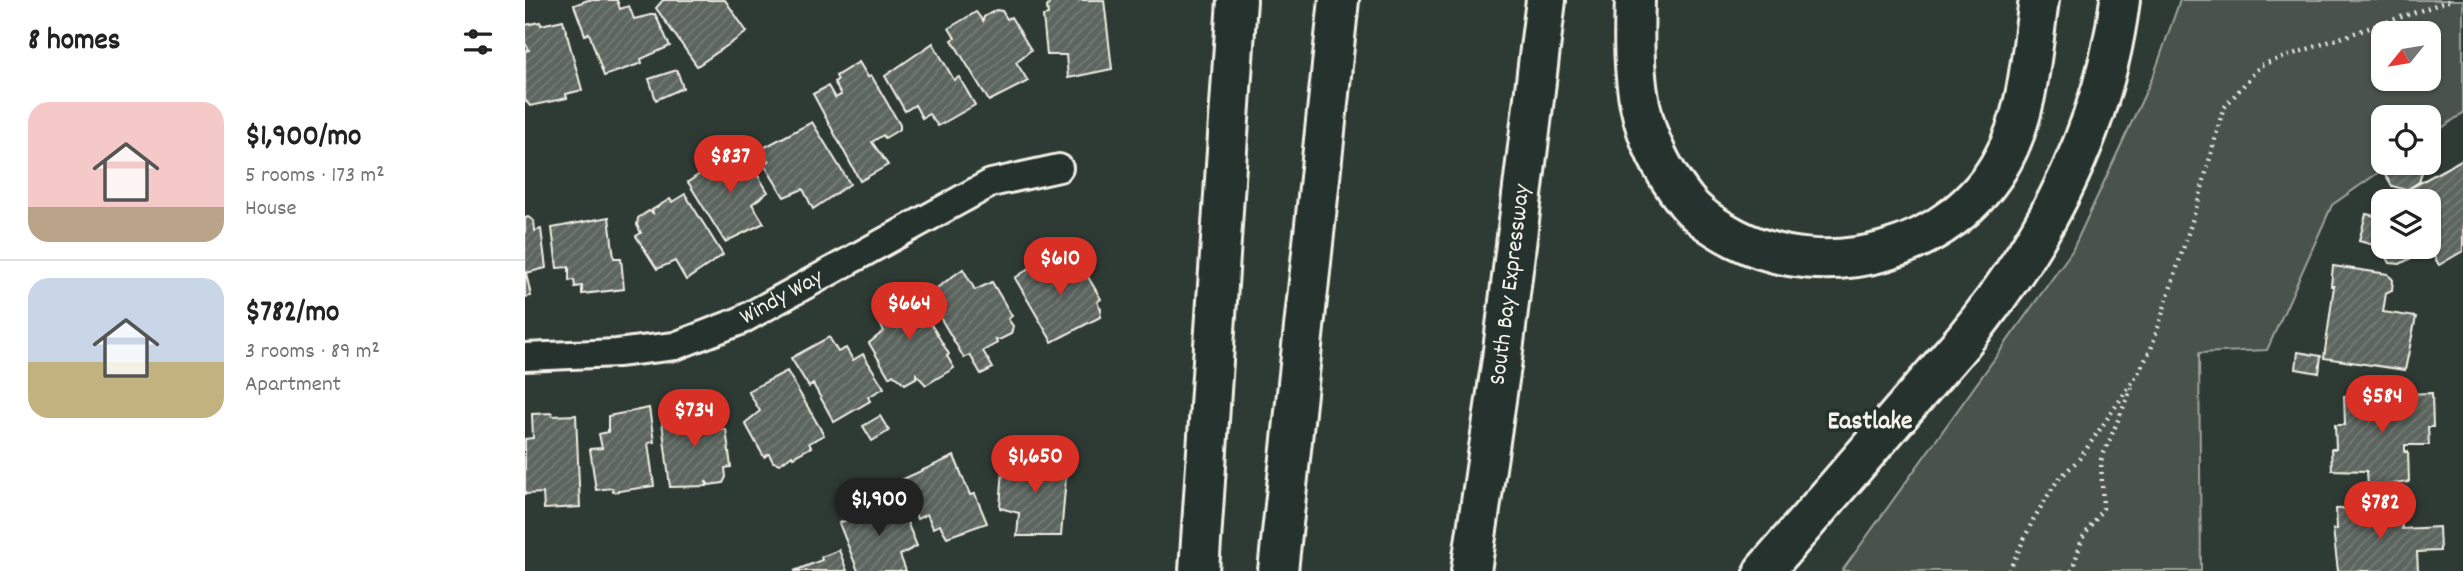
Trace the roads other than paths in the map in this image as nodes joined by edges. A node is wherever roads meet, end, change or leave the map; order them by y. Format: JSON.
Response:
{"nodes":[{"id":1,"x":1237,"y":0,"type":"edge"},
{"id":2,"x":1339,"y":0,"type":"edge"},
{"id":3,"x":1546,"y":0,"type":"edge"},
{"id":4,"x":1635,"y":0,"type":"edge"},
{"id":5,"x":2039,"y":0,"type":"edge"},
{"id":6,"x":2120,"y":0,"type":"edge"},
{"id":7,"x":1059,"y":169,"type":"dead end"},
{"id":8,"x":525,"y":357,"type":"edge"},
{"id":9,"x":1199,"y":571,"type":"edge"},
{"id":10,"x":1279,"y":571,"type":"edge"},
{"id":11,"x":1471,"y":571,"type":"edge"},
{"id":12,"x":1764,"y":571,"type":"edge"}],
"edges":[{"from":1,"to":9,"type":"highway"},
{"from":2,"to":10,"type":"highway"},
{"from":3,"to":11,"type":"highway","name":"South Bay Expressway"},
{"from":4,"to":5,"type":"highway"},
{"from":6,"to":12,"type":"highway"},
{"from":7,"to":8,"type":"street","name":"Windy Way"}]}
